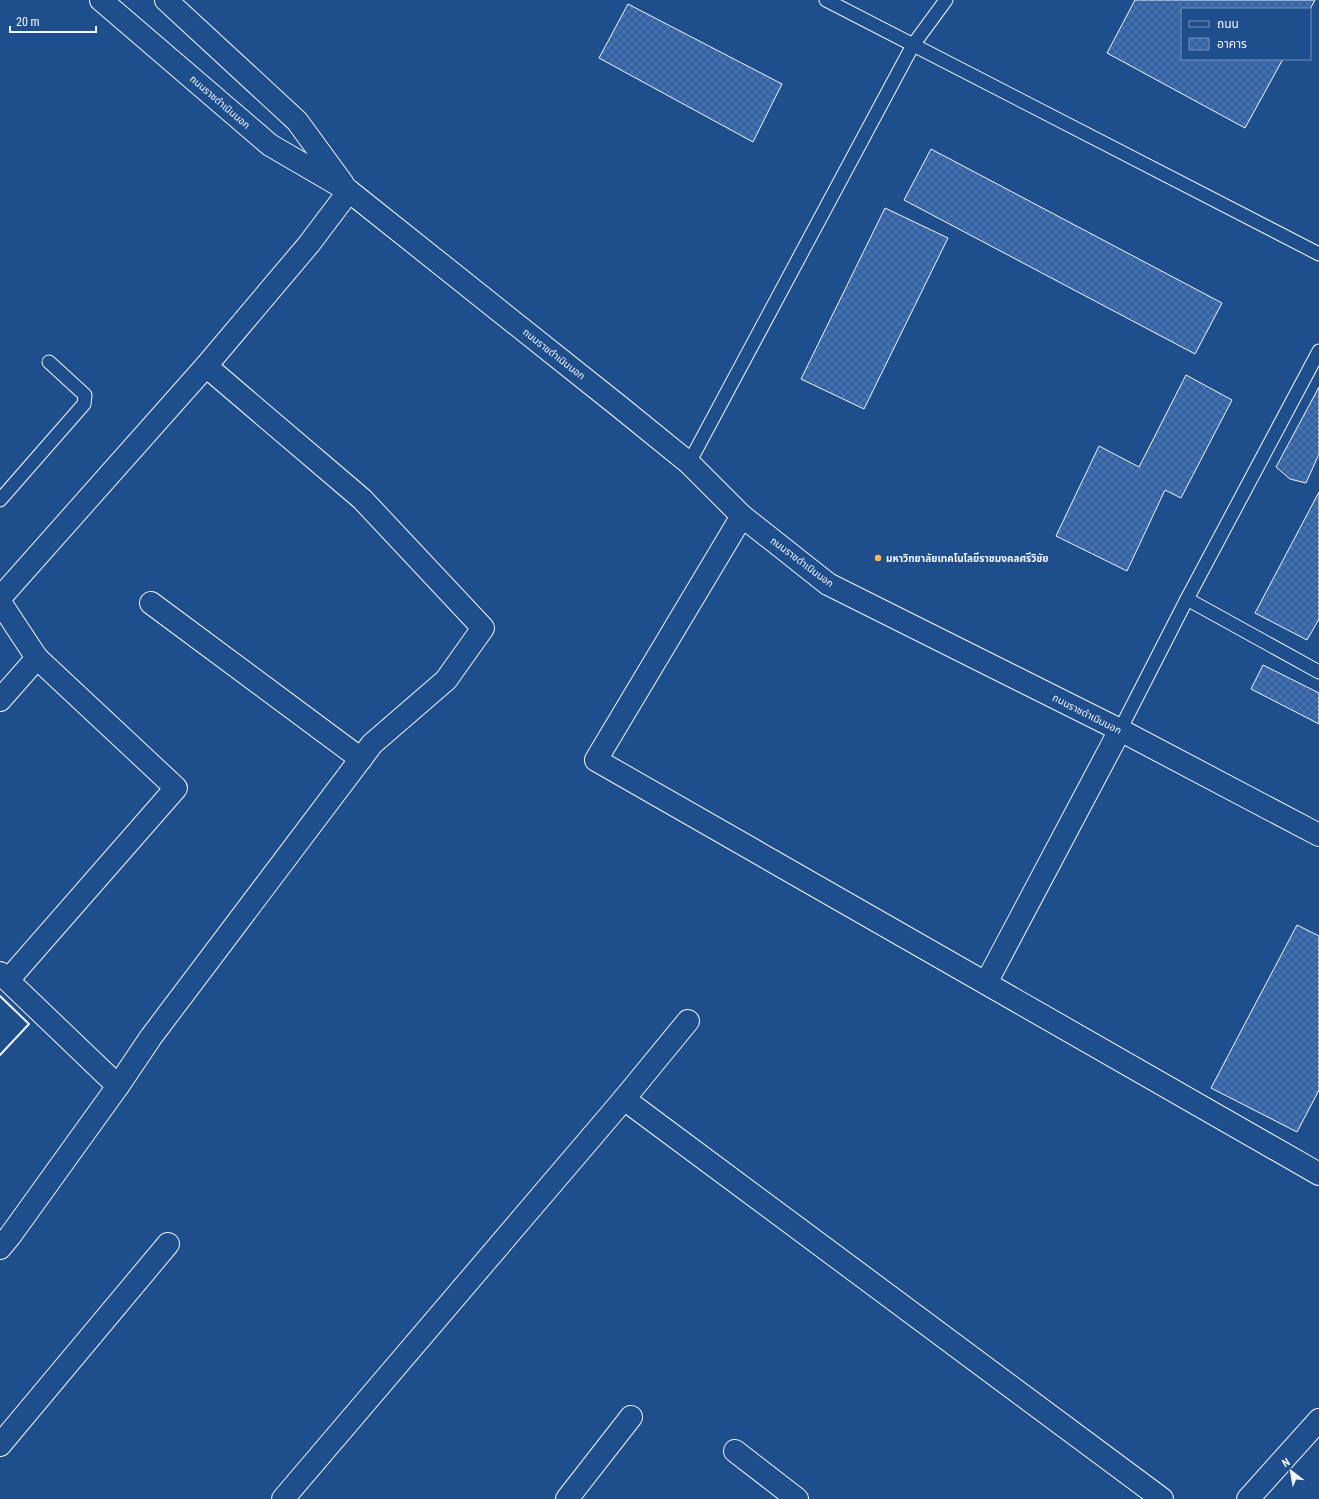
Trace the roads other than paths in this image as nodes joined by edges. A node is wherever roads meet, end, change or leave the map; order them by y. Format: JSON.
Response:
{"nodes":[{"id":1,"x":101,"y":0,"type":"edge"},
{"id":2,"x":166,"y":0,"type":"edge"},
{"id":3,"x":826,"y":0,"type":"edge"},
{"id":4,"x":946,"y":0,"type":"edge"},
{"id":5,"x":913,"y":45,"type":"junction"},
{"id":6,"x":349,"y":191,"type":"junction"},
{"id":7,"x":1319,"y":254,"type":"edge"},
{"id":8,"x":1319,"y":352,"type":"edge"},
{"id":9,"x":49,"y":362,"type":"dead end"},
{"id":10,"x":206,"y":366,"type":"junction"},
{"id":11,"x":689,"y":463,"type":"junction"},
{"id":12,"x":0,"y":500,"type":"edge"},
{"id":13,"x":742,"y":516,"type":"junction"},
{"id":14,"x":0,"y":598,"type":"edge"},
{"id":15,"x":1187,"y":600,"type":"junction"},
{"id":16,"x":0,"y":602,"type":"edge"},
{"id":17,"x":151,"y":603,"type":"dead end"},
{"id":18,"x":37,"y":658,"type":"junction"},
{"id":19,"x":1319,"y":672,"type":"edge"},
{"id":20,"x":0,"y":700,"type":"edge"},
{"id":21,"x":1120,"y":730,"type":"junction"},
{"id":22,"x":361,"y":759,"type":"junction"},
{"id":23,"x":1319,"y":835,"type":"edge"},
{"id":24,"x":4,"y":976,"type":"edge"},
{"id":25,"x":986,"y":983,"type":"junction"},
{"id":26,"x":688,"y":1021,"type":"dead end"},
{"id":27,"x":118,"y":1086,"type":"junction"},
{"id":28,"x":624,"y":1099,"type":"junction"},
{"id":29,"x":1319,"y":1174,"type":"edge"},
{"id":30,"x":3,"y":1237,"type":"edge"},
{"id":31,"x":168,"y":1244,"type":"dead end"},
{"id":32,"x":631,"y":1417,"type":"dead end"},
{"id":33,"x":1319,"y":1420,"type":"edge"},
{"id":34,"x":0,"y":1445,"type":"edge"},
{"id":35,"x":735,"y":1451,"type":"dead end"},
{"id":36,"x":283,"y":1499,"type":"edge"},
{"id":37,"x":567,"y":1499,"type":"edge"},
{"id":38,"x":797,"y":1499,"type":"edge"},
{"id":39,"x":1162,"y":1499,"type":"edge"},
{"id":40,"x":1248,"y":1499,"type":"edge"}],
"edges":[{"from":1,"to":6,"type":"street","name":"ถนนราชดำเนินนอก"},
{"from":2,"to":6,"type":"street","name":"ถนนราชดำเนินนอก"},
{"from":3,"to":5,"type":"lane"},
{"from":4,"to":5,"type":"lane"},
{"from":5,"to":7,"type":"lane"},
{"from":5,"to":11,"type":"lane"},
{"from":6,"to":10,"type":"street"},
{"from":6,"to":11,"type":"street","name":"ถนนราชดำเนินนอก"},
{"from":8,"to":15,"type":"lane"},
{"from":9,"to":12,"type":"lane"},
{"from":10,"to":14,"type":"street"},
{"from":10,"to":22,"type":"street"},
{"from":11,"to":13,"type":"street","name":"ถนนราชดำเนินนอก"},
{"from":13,"to":21,"type":"street","name":"ถนนราชดำเนินนอก"},
{"from":13,"to":25,"type":"street"},
{"from":15,"to":19,"type":"lane"},
{"from":15,"to":21,"type":"lane"},
{"from":16,"to":18,"type":"street"},
{"from":17,"to":22,"type":"street"},
{"from":18,"to":20,"type":"street"},
{"from":18,"to":24,"type":"street"},
{"from":21,"to":23,"type":"street","name":"ถนนราชดำเนินนอก"},
{"from":21,"to":25,"type":"street"},
{"from":22,"to":27,"type":"street"},
{"from":24,"to":27,"type":"street"},
{"from":25,"to":29,"type":"street"},
{"from":26,"to":28,"type":"street"},
{"from":27,"to":30,"type":"street"},
{"from":28,"to":36,"type":"street"},
{"from":28,"to":39,"type":"street"},
{"from":31,"to":34,"type":"street"},
{"from":32,"to":37,"type":"street"},
{"from":33,"to":40,"type":"street"},
{"from":35,"to":38,"type":"street"}]}
